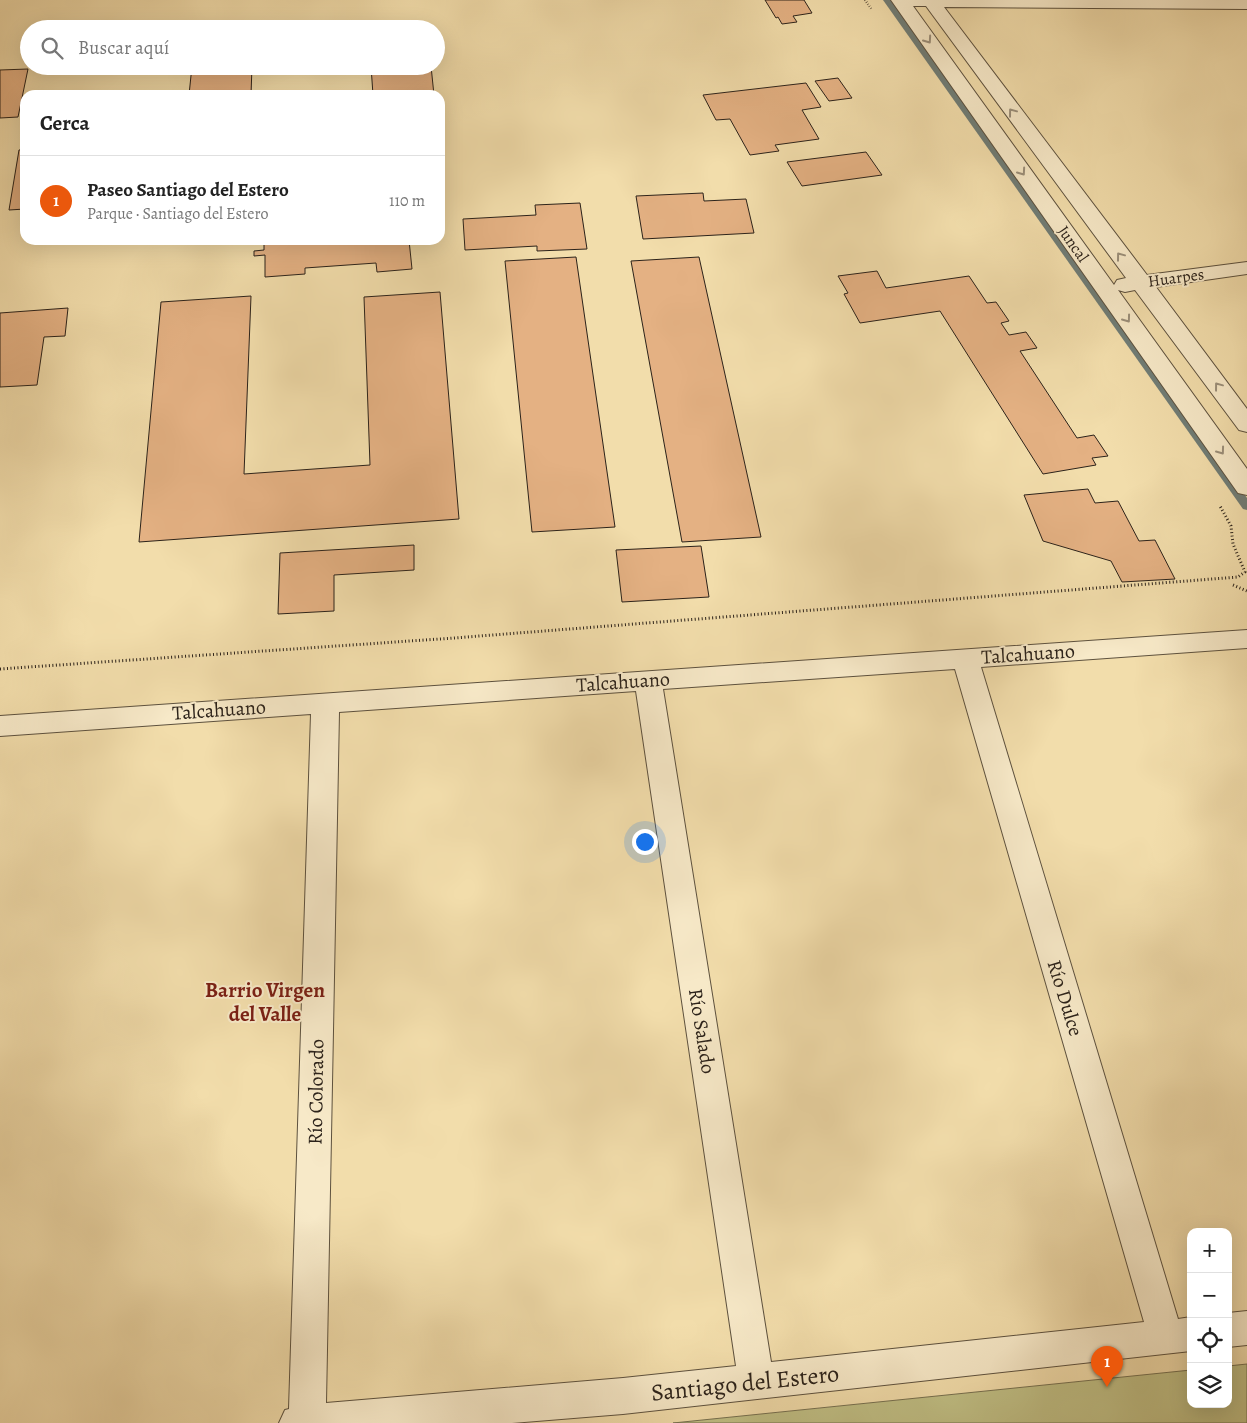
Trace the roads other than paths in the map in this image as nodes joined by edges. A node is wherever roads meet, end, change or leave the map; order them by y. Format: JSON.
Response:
{"nodes":[{"id":1,"x":930,"y":0,"type":"edge"},
{"id":2,"x":900,"y":1,"type":"edge"},
{"id":3,"x":1247,"y":4,"type":"edge"},
{"id":4,"x":1247,"y":268,"type":"edge"},
{"id":5,"x":1140,"y":283,"type":"junction"},
{"id":6,"x":1105,"y":288,"type":"junction"},
{"id":7,"x":1247,"y":425,"type":"edge"},
{"id":8,"x":1247,"y":487,"type":"edge"},
{"id":9,"x":1247,"y":638,"type":"edge"},
{"id":10,"x":965,"y":658,"type":"junction"},
{"id":11,"x":648,"y":680,"type":"junction"},
{"id":12,"x":325,"y":703,"type":"junction"},
{"id":13,"x":0,"y":726,"type":"edge"},
{"id":14,"x":1247,"y":1328,"type":"edge"},
{"id":15,"x":1232,"y":1330,"type":"edge"},
{"id":16,"x":1178,"y":1336,"type":"edge"},
{"id":17,"x":756,"y":1381,"type":"junction"},
{"id":18,"x":303,"y":1423,"type":"edge"}],
"edges":[{"from":1,"to":2,"type":"street"},
{"from":1,"to":3,"type":"street"},
{"from":5,"to":1,"type":"street","name":"Juncal","one_way":true},
{"from":2,"to":6,"type":"street","name":"Juncal","one_way":true},
{"from":4,"to":5,"type":"street","name":"Huarpes"},
{"from":5,"to":6,"type":"street","name":"Huarpes"},
{"from":7,"to":5,"type":"street","name":"Juncal","one_way":true},
{"from":6,"to":8,"type":"street","name":"Juncal","one_way":true},
{"from":9,"to":10,"type":"street","name":"Talcahuano"},
{"from":10,"to":11,"type":"street","name":"Talcahuano"},
{"from":10,"to":16,"type":"street","name":"Río Dulce"},
{"from":11,"to":12,"type":"street","name":"Talcahuano"},
{"from":11,"to":17,"type":"street","name":"Río Salado"},
{"from":12,"to":13,"type":"street","name":"Talcahuano"},
{"from":12,"to":18,"type":"street","name":"Río Colorado"},
{"from":14,"to":15,"type":"street"},
{"from":16,"to":17,"type":"street","name":"Santiago del Estero"},
{"from":17,"to":18,"type":"street","name":"Santiago del Estero"}]}
